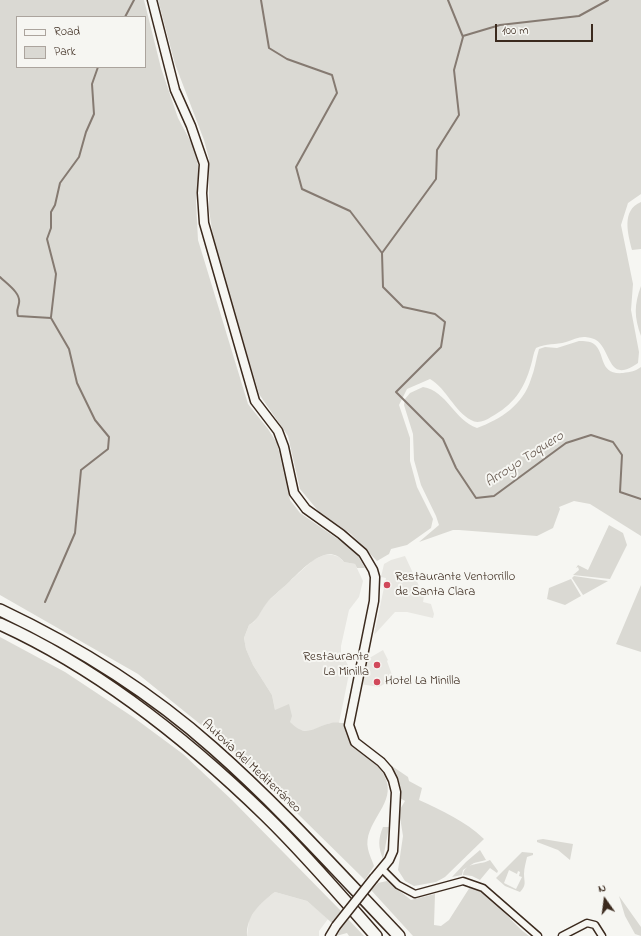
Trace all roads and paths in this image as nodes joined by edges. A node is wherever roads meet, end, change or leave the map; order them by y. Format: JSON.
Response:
{"nodes":[{"id":1,"x":152,"y":0,"type":"edge"},
{"id":2,"x":0,"y":610,"type":"edge"},
{"id":3,"x":0,"y":624,"type":"edge"},
{"id":4,"x":382,"y":869,"type":"junction"},
{"id":5,"x":330,"y":936,"type":"edge"},
{"id":6,"x":376,"y":936,"type":"edge"},
{"id":7,"x":399,"y":936,"type":"edge"},
{"id":8,"x":538,"y":936,"type":"edge"},
{"id":9,"x":562,"y":936,"type":"edge"},
{"id":10,"x":602,"y":936,"type":"edge"}],
"edges":[{"from":1,"to":4,"type":"main road"},
{"from":2,"to":7,"type":"highway","name":"Autovía del Mediterráneo"},
{"from":3,"to":6,"type":"highway","name":"Autovía del Mediterráneo"},
{"from":4,"to":5,"type":"main road","bridge":true},
{"from":4,"to":8,"type":"street"},
{"from":9,"to":10,"type":"street"}]}
